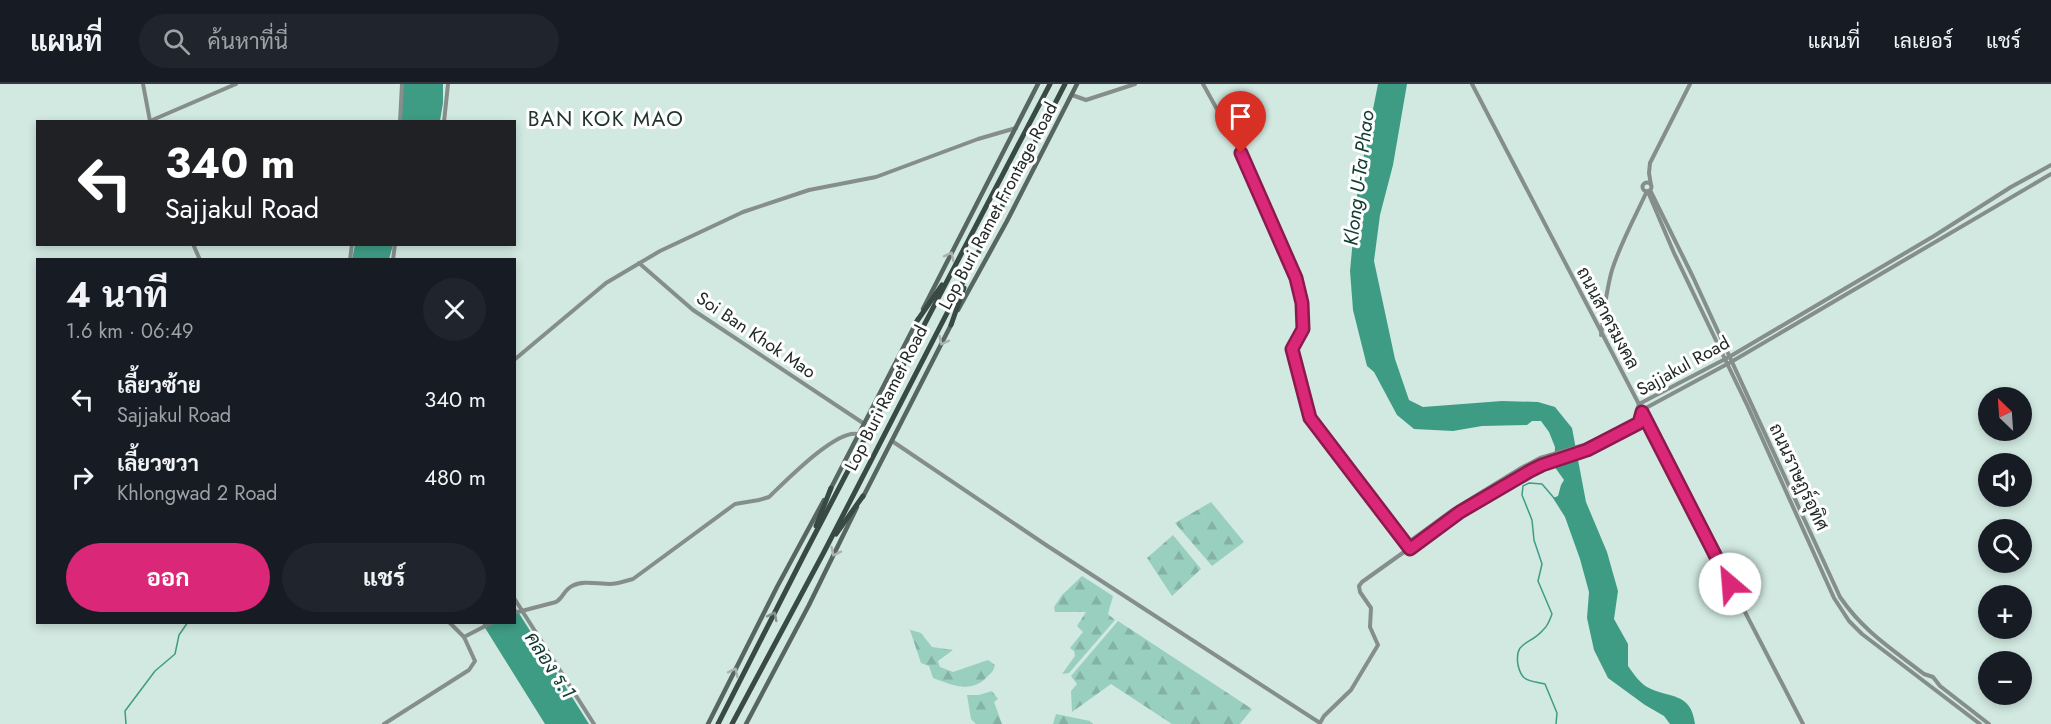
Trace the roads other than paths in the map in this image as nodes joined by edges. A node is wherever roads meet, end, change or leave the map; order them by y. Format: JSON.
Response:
{"nodes":[{"id":1,"x":143,"y":84,"type":"edge"},
{"id":2,"x":236,"y":84,"type":"edge"},
{"id":3,"x":402,"y":84,"type":"edge"},
{"id":4,"x":448,"y":84,"type":"edge"},
{"id":5,"x":1038,"y":84,"type":"edge"},
{"id":6,"x":1050,"y":84,"type":"edge"},
{"id":7,"x":1065,"y":84,"type":"edge"},
{"id":8,"x":1077,"y":84,"type":"edge"},
{"id":9,"x":1135,"y":84,"type":"edge"},
{"id":10,"x":1203,"y":84,"type":"edge"},
{"id":11,"x":1472,"y":84,"type":"edge"},
{"id":12,"x":1690,"y":84,"type":"edge"},
{"id":13,"x":1072,"y":95,"type":"junction"},
{"id":14,"x":150,"y":120,"type":"edge"},
{"id":15,"x":152,"y":120,"type":"edge"},
{"id":16,"x":400,"y":120,"type":"edge"},
{"id":17,"x":444,"y":120,"type":"edge"},
{"id":18,"x":1016,"y":128,"type":"junction"},
{"id":19,"x":2051,"y":165,"type":"edge"},
{"id":20,"x":1648,"y":173,"type":"junction"},
{"id":21,"x":2051,"y":174,"type":"edge"},
{"id":22,"x":2011,"y":187,"type":"junction"},
{"id":23,"x":1647,"y":189,"type":"junction"},
{"id":24,"x":2016,"y":194,"type":"junction"},
{"id":25,"x":1934,"y":236,"type":"junction"},
{"id":26,"x":1948,"y":236,"type":"junction"},
{"id":27,"x":639,"y":263,"type":"junction"},
{"id":28,"x":956,"y":264,"type":"junction"},
{"id":29,"x":970,"y":269,"type":"junction"},
{"id":30,"x":917,"y":321,"type":"junction"},
{"id":31,"x":951,"y":325,"type":"junction"},
{"id":32,"x":1601,"y":335,"type":"junction"},
{"id":33,"x":1729,"y":357,"type":"junction"},
{"id":34,"x":516,"y":358,"type":"edge"},
{"id":35,"x":1723,"y":359,"type":"junction"},
{"id":36,"x":1731,"y":362,"type":"junction"},
{"id":37,"x":1726,"y":365,"type":"junction"},
{"id":38,"x":1639,"y":404,"type":"junction"},
{"id":39,"x":1642,"y":412,"type":"junction"},
{"id":40,"x":863,"y":423,"type":"junction"},
{"id":41,"x":857,"y":434,"type":"junction"},
{"id":42,"x":892,"y":441,"type":"junction"},
{"id":43,"x":831,"y":488,"type":"junction"},
{"id":44,"x":863,"y":496,"type":"junction"},
{"id":45,"x":1801,"y":520,"type":"junction"},
{"id":46,"x":1410,"y":549,"type":"junction"},
{"id":47,"x":824,"y":552,"type":"junction"},
{"id":48,"x":804,"y":555,"type":"junction"},
{"id":49,"x":516,"y":601,"type":"edge"},
{"id":50,"x":522,"y":609,"type":"junction"},
{"id":51,"x":516,"y":612,"type":"edge"},
{"id":52,"x":451,"y":624,"type":"edge"},
{"id":53,"x":489,"y":624,"type":"edge"},
{"id":54,"x":464,"y":637,"type":"junction"},
{"id":55,"x":754,"y":654,"type":"junction"},
{"id":56,"x":765,"y":660,"type":"junction"},
{"id":57,"x":1924,"y":674,"type":"junction"},
{"id":58,"x":1921,"y":679,"type":"junction"},
{"id":59,"x":384,"y":724,"type":"edge"},
{"id":60,"x":594,"y":724,"type":"edge"},
{"id":61,"x":708,"y":724,"type":"edge"},
{"id":62,"x":718,"y":724,"type":"edge"},
{"id":63,"x":732,"y":724,"type":"edge"},
{"id":64,"x":746,"y":724,"type":"edge"},
{"id":65,"x":1321,"y":724,"type":"edge"},
{"id":66,"x":1803,"y":724,"type":"edge"},
{"id":67,"x":1980,"y":724,"type":"edge"},
{"id":68,"x":1989,"y":724,"type":"edge"}],
"edges":[{"from":1,"to":14,"type":"street"},
{"from":2,"to":15,"type":"street"},
{"from":3,"to":16,"type":"street"},
{"from":4,"to":17,"type":"street"},
{"from":5,"to":18,"type":"main road","name":"Lop Buri Ramet Frontage Road"},
{"from":6,"to":28,"type":"main road","name":"Lop Buri Ramet Road"},
{"from":7,"to":29,"type":"main road","name":"Lop Buri Ramet Road"},
{"from":8,"to":13,"type":"main road","name":"Lop Buri Ramet Frontage Road"},
{"from":9,"to":13,"type":"street"},
{"from":10,"to":46,"type":"street"},
{"from":11,"to":32,"type":"street","name":"ถนนสาครมงคล"},
{"from":12,"to":20,"type":"street"},
{"from":13,"to":31,"type":"main road","name":"Lop Buri Ramet Frontage Road"},
{"from":18,"to":27,"type":"street"},
{"from":30,"to":18,"type":"main road","name":"Lop Buri Ramet Frontage Road","one_way":true},
{"from":19,"to":22,"type":"street","name":"Sajjakul Road"},
{"from":20,"to":23,"type":"street"},
{"from":20,"to":23,"type":"street"},
{"from":21,"to":24,"type":"street","name":"Sajjakul Road"},
{"from":22,"to":24,"type":"street"},
{"from":22,"to":25,"type":"street","name":"Sajjakul Road"},
{"from":23,"to":32,"type":"street"},
{"from":23,"to":33,"type":"street","name":"ถนนราษฏร์อุทิศ"},
{"from":23,"to":35,"type":"street","name":"ถนนราษฏร์อุทิศ"},
{"from":24,"to":26,"type":"street","name":"Sajjakul Road"},
{"from":25,"to":26,"type":"street"},
{"from":25,"to":33,"type":"street","name":"Sajjakul Road"},
{"from":26,"to":36,"type":"street","name":"Sajjakul Road"},
{"from":27,"to":34,"type":"street"},
{"from":27,"to":40,"type":"street","name":"Soi Ban Khok Mao"},
{"from":28,"to":30,"type":"main road"},
{"from":28,"to":48,"type":"main road","name":"Lop Buri Ramet Road"},
{"from":29,"to":31,"type":"main road"},
{"from":29,"to":47,"type":"main road","name":"Lop Buri Ramet Road"},
{"from":30,"to":40,"type":"main road","name":"Lop Buri Ramet Frontage Road"},
{"from":31,"to":42,"type":"main road","name":"Lop Buri Ramet Frontage Road","one_way":true},
{"from":32,"to":38,"type":"street","name":"ถนนสาครมงคล"},
{"from":33,"to":35,"type":"street","name":"Sajjakul Road"},
{"from":33,"to":36,"type":"street","name":"ถนนราษฏร์อุทิศ"},
{"from":35,"to":37,"type":"street","name":"ถนนราษฏร์อุทิศ"},
{"from":35,"to":38,"type":"street","name":"Sajjakul Road"},
{"from":36,"to":37,"type":"street","name":"Sajjakul Road"},
{"from":36,"to":45,"type":"street","name":"ถนนราษฏร์อุทิศ"},
{"from":37,"to":39,"type":"street","name":"Sajjakul Road"},
{"from":37,"to":45,"type":"street","name":"ถนนราษฏร์อุทิศ"},
{"from":38,"to":39,"type":"street","name":"ถนนสาครมงคล"},
{"from":38,"to":46,"type":"street","name":"Sajjakul Road"},
{"from":39,"to":46,"type":"street","name":"Sajjakul Road"},
{"from":39,"to":66,"type":"street","name":"ถนนสาครมงคล"},
{"from":40,"to":41,"type":"main road","name":"Lop Buri Ramet Frontage Road"},
{"from":41,"to":43,"type":"main road","name":"Lop Buri Ramet Frontage Road"},
{"from":41,"to":50,"type":"street"},
{"from":42,"to":44,"type":"main road","name":"Lop Buri Ramet Frontage Road"},
{"from":42,"to":65,"type":"street"},
{"from":43,"to":48,"type":"main road"},
{"from":61,"to":43,"type":"main road","name":"Lop Buri Ramet Frontage Road","one_way":true},
{"from":44,"to":47,"type":"main road"},
{"from":44,"to":64,"type":"main road","name":"Lop Buri Ramet Frontage Road","one_way":true},
{"from":45,"to":57,"type":"street","name":"ถนนราษฏร์อุทิศ"},
{"from":45,"to":58,"type":"street","name":"ถนนราษฏร์อุทิศ"},
{"from":46,"to":65,"type":"street"},
{"from":47,"to":56,"type":"main road","name":"Lop Buri Ramet Road"},
{"from":55,"to":48,"type":"main road","name":"Lop Buri Ramet Road","one_way":true},
{"from":49,"to":50,"type":"street"},
{"from":50,"to":51,"type":"street"},
{"from":50,"to":60,"type":"street"},
{"from":52,"to":54,"type":"street"},
{"from":53,"to":54,"type":"street"},
{"from":54,"to":59,"type":"street"},
{"from":55,"to":56,"type":"main road"},
{"from":55,"to":62,"type":"main road","name":"Lop Buri Ramet Road"},
{"from":56,"to":63,"type":"main road","name":"Lop Buri Ramet Road"},
{"from":57,"to":58,"type":"street"},
{"from":57,"to":68,"type":"street","name":"ถนนราษฏร์อุทิศ"},
{"from":58,"to":67,"type":"street","name":"ถนนราษฏร์อุทิศ"}]}
